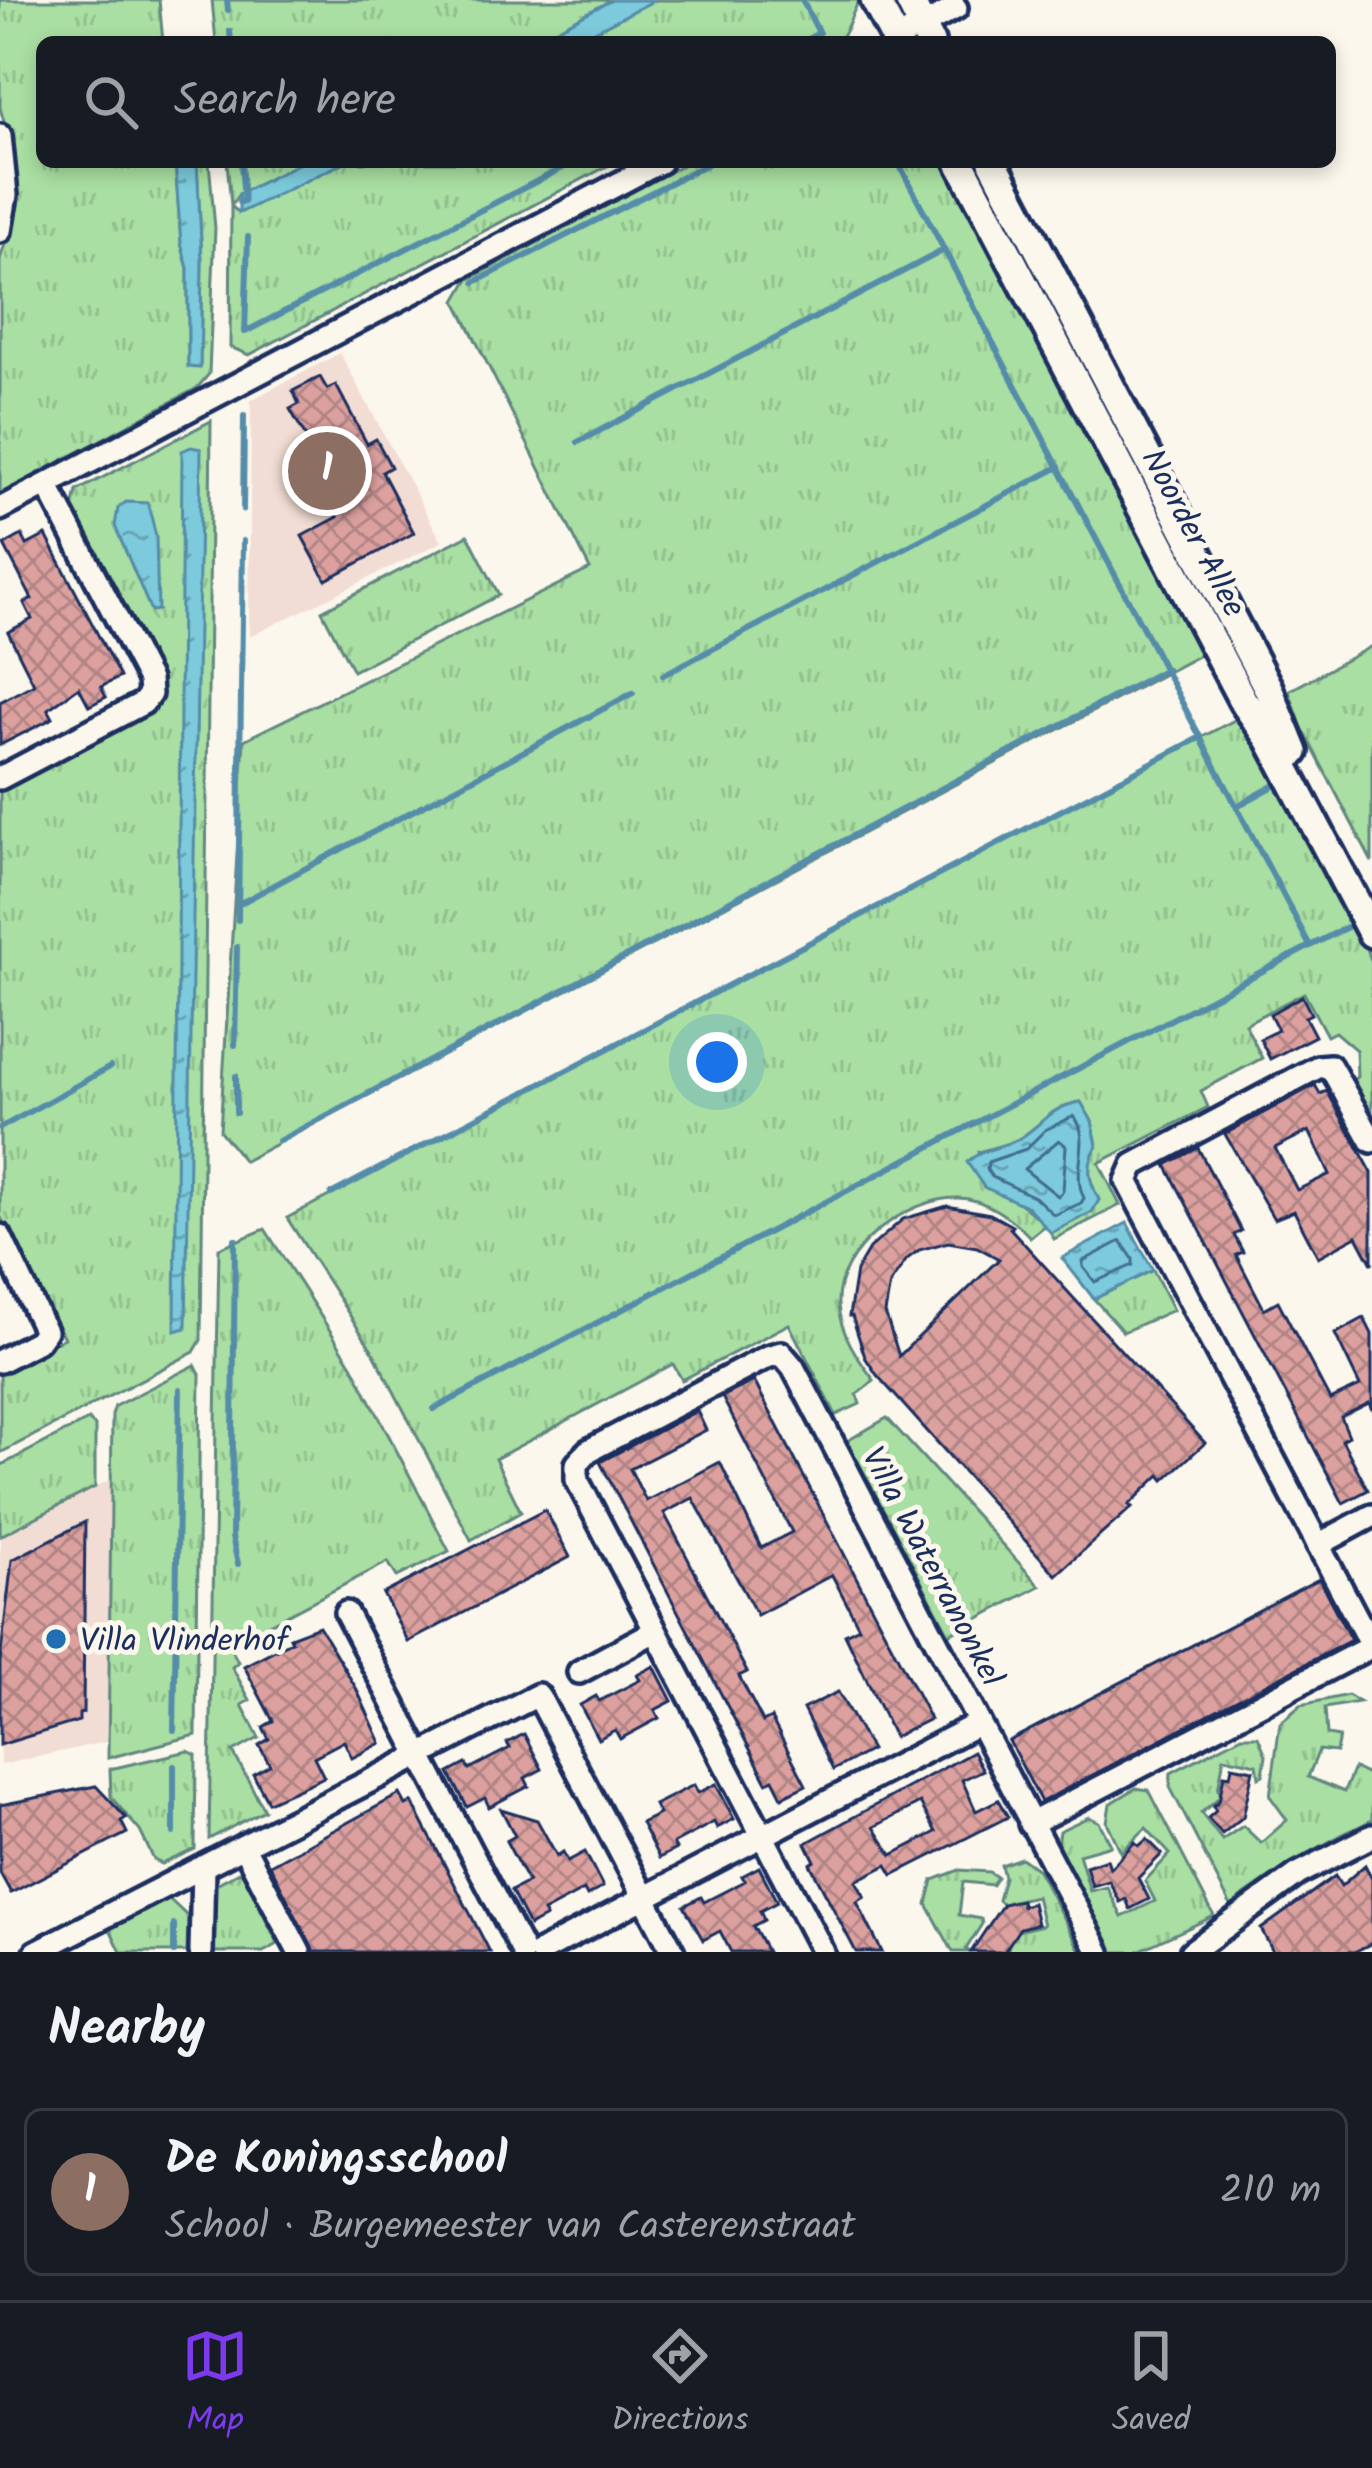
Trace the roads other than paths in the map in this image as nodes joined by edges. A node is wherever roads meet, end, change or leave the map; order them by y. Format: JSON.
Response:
{"nodes":[{"id":1,"x":875,"y":0,"type":"edge"},
{"id":2,"x":956,"y":8,"type":"dead end"},
{"id":3,"x":921,"y":22,"type":"edge"},
{"id":4,"x":893,"y":36,"type":"edge"},
{"id":5,"x":0,"y":136,"type":"edge"},
{"id":6,"x":649,"y":168,"type":"edge"},
{"id":7,"x":962,"y":168,"type":"edge"},
{"id":8,"x":996,"y":168,"type":"edge"},
{"id":9,"x":0,"y":231,"type":"edge"},
{"id":10,"x":47,"y":484,"type":"junction"},
{"id":11,"x":0,"y":509,"type":"edge"},
{"id":12,"x":0,"y":778,"type":"edge"},
{"id":13,"x":1372,"y":899,"type":"edge"},
{"id":14,"x":1372,"y":933,"type":"edge"},
{"id":15,"x":1372,"y":1141,"type":"edge"},
{"id":16,"x":0,"y":1236,"type":"edge"},
{"id":17,"x":0,"y":1360,"type":"edge"},
{"id":18,"x":1372,"y":1516,"type":"edge"},
{"id":19,"x":1318,"y":1544,"type":"junction"},
{"id":20,"x":346,"y":1612,"type":"dead end"},
{"id":21,"x":655,"y":1631,"type":"junction"},
{"id":22,"x":1372,"y":1647,"type":"edge"},
{"id":23,"x":579,"y":1672,"type":"dead end"},
{"id":24,"x":979,"y":1723,"type":"junction"},
{"id":25,"x":420,"y":1756,"type":"junction"},
{"id":26,"x":1030,"y":1824,"type":"junction"},
{"id":27,"x":762,"y":1835,"type":"junction"},
{"id":28,"x":1372,"y":1836,"type":"edge"},
{"id":29,"x":244,"y":1847,"type":"junction"},
{"id":30,"x":203,"y":1867,"type":"junction"},
{"id":31,"x":644,"y":1897,"type":"junction"},
{"id":32,"x":36,"y":1952,"type":"edge"},
{"id":33,"x":202,"y":1952,"type":"edge"},
{"id":34,"x":298,"y":1952,"type":"edge"},
{"id":35,"x":523,"y":1952,"type":"edge"},
{"id":36,"x":540,"y":1952,"type":"edge"},
{"id":37,"x":674,"y":1952,"type":"edge"},
{"id":38,"x":823,"y":1952,"type":"edge"},
{"id":39,"x":1099,"y":1952,"type":"edge"},
{"id":40,"x":1191,"y":1952,"type":"edge"}],
"edges":[{"from":1,"to":4,"type":"street"},
{"from":2,"to":3,"type":"street"},
{"from":5,"to":9,"type":"street"},
{"from":6,"to":10,"type":"street"},
{"from":7,"to":14,"type":"street","name":"Noorder Allee"},
{"from":8,"to":13,"type":"street","name":"Noorder Allee"},
{"from":10,"to":11,"type":"street"},
{"from":10,"to":12,"type":"street"},
{"from":15,"to":19,"type":"street"},
{"from":16,"to":17,"type":"street"},
{"from":18,"to":19,"type":"street"},
{"from":19,"to":22,"type":"street"},
{"from":20,"to":25,"type":"street"},
{"from":21,"to":23,"type":"street"},
{"from":21,"to":24,"type":"street","name":"Villa Waterranonkel"},
{"from":21,"to":27,"type":"street"},
{"from":22,"to":26,"type":"street"},
{"from":24,"to":26,"type":"street"},
{"from":24,"to":27,"type":"street","name":"Villa Waterranonkel"},
{"from":25,"to":29,"type":"street"},
{"from":25,"to":31,"type":"street"},
{"from":25,"to":35,"type":"street"},
{"from":26,"to":39,"type":"street"},
{"from":27,"to":31,"type":"street","name":"Villa Waterranonkel"},
{"from":27,"to":38,"type":"street"},
{"from":28,"to":40,"type":"street"},
{"from":29,"to":30,"type":"street"},
{"from":29,"to":34,"type":"street"},
{"from":30,"to":32,"type":"street"},
{"from":30,"to":33,"type":"street"},
{"from":31,"to":36,"type":"street","name":"Villa Waterranonkel"},
{"from":31,"to":37,"type":"street"}]}
